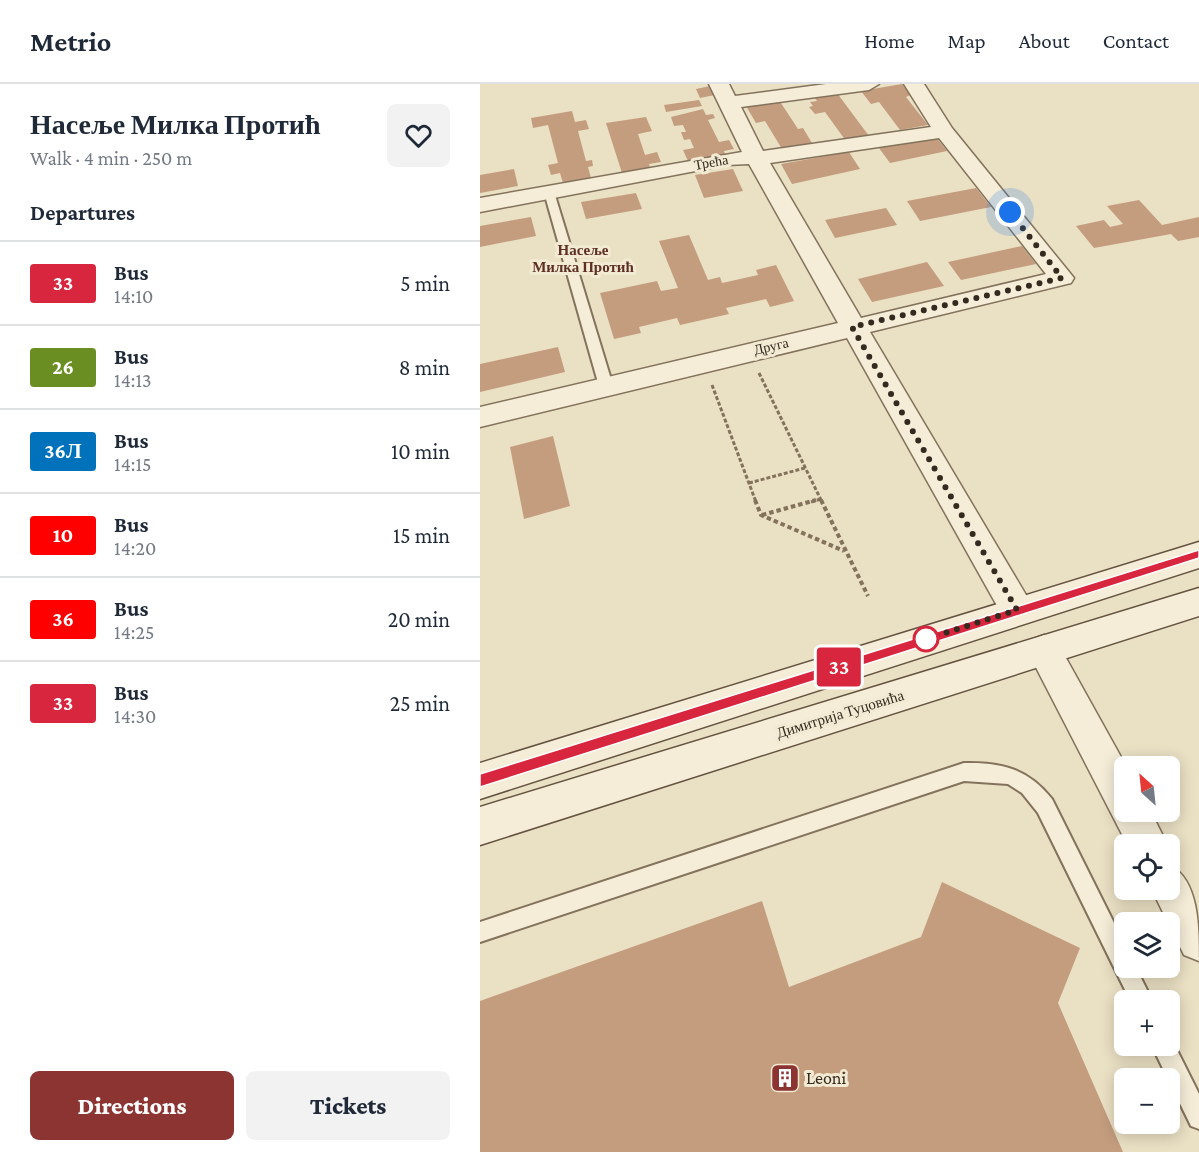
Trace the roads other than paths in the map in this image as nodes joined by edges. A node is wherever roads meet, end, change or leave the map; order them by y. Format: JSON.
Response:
{"nodes":[{"id":1,"x":869,"y":84,"type":"edge"},
{"id":2,"x":914,"y":84,"type":"edge"},
{"id":3,"x":724,"y":94,"type":"edge"},
{"id":4,"x":944,"y":131,"type":"junction"},
{"id":5,"x":755,"y":156,"type":"junction"},
{"id":6,"x":549,"y":192,"type":"junction"},
{"id":7,"x":480,"y":205,"type":"edge"},
{"id":8,"x":852,"y":327,"type":"junction"},
{"id":9,"x":606,"y":386,"type":"junction"},
{"id":10,"x":480,"y":417,"type":"edge"},
{"id":11,"x":1199,"y":555,"type":"edge"},
{"id":12,"x":1199,"y":602,"type":"edge"},
{"id":13,"x":1017,"y":610,"type":"junction"},
{"id":14,"x":1044,"y":650,"type":"junction"},
{"id":15,"x":1114,"y":780,"type":"edge"},
{"id":16,"x":480,"y":781,"type":"edge"},
{"id":17,"x":480,"y":826,"type":"edge"},
{"id":18,"x":1178,"y":900,"type":"edge"},
{"id":19,"x":480,"y":933,"type":"edge"},
{"id":20,"x":1199,"y":940,"type":"edge"},
{"id":21,"x":1136,"y":990,"type":"edge"},
{"id":22,"x":1168,"y":1056,"type":"edge"},
{"id":23,"x":1199,"y":1118,"type":"edge"}],
"edges":[{"from":1,"to":3,"type":"street"},
{"from":2,"to":4,"type":"street"},
{"from":3,"to":5,"type":"street"},
{"from":4,"to":5,"type":"street","name":"Трећа"},
{"from":4,"to":8,"type":"street","name":"Друга"},
{"from":5,"to":6,"type":"street","name":"Трећа"},
{"from":5,"to":8,"type":"street"},
{"from":6,"to":7,"type":"street","name":"Трећа"},
{"from":6,"to":9,"type":"lane"},
{"from":8,"to":9,"type":"street","name":"Друга"},
{"from":8,"to":13,"type":"street"},
{"from":9,"to":10,"type":"street","name":"Друга"},
{"from":11,"to":13,"type":"street"},
{"from":12,"to":14,"type":"street","name":"Димитрија Туцовића"},
{"from":13,"to":16,"type":"street"},
{"from":14,"to":15,"type":"street"},
{"from":14,"to":17,"type":"street","name":"Димитрија Туцовића"},
{"from":18,"to":20,"type":"street"},
{"from":19,"to":21,"type":"lane"},
{"from":22,"to":23,"type":"lane"}]}
